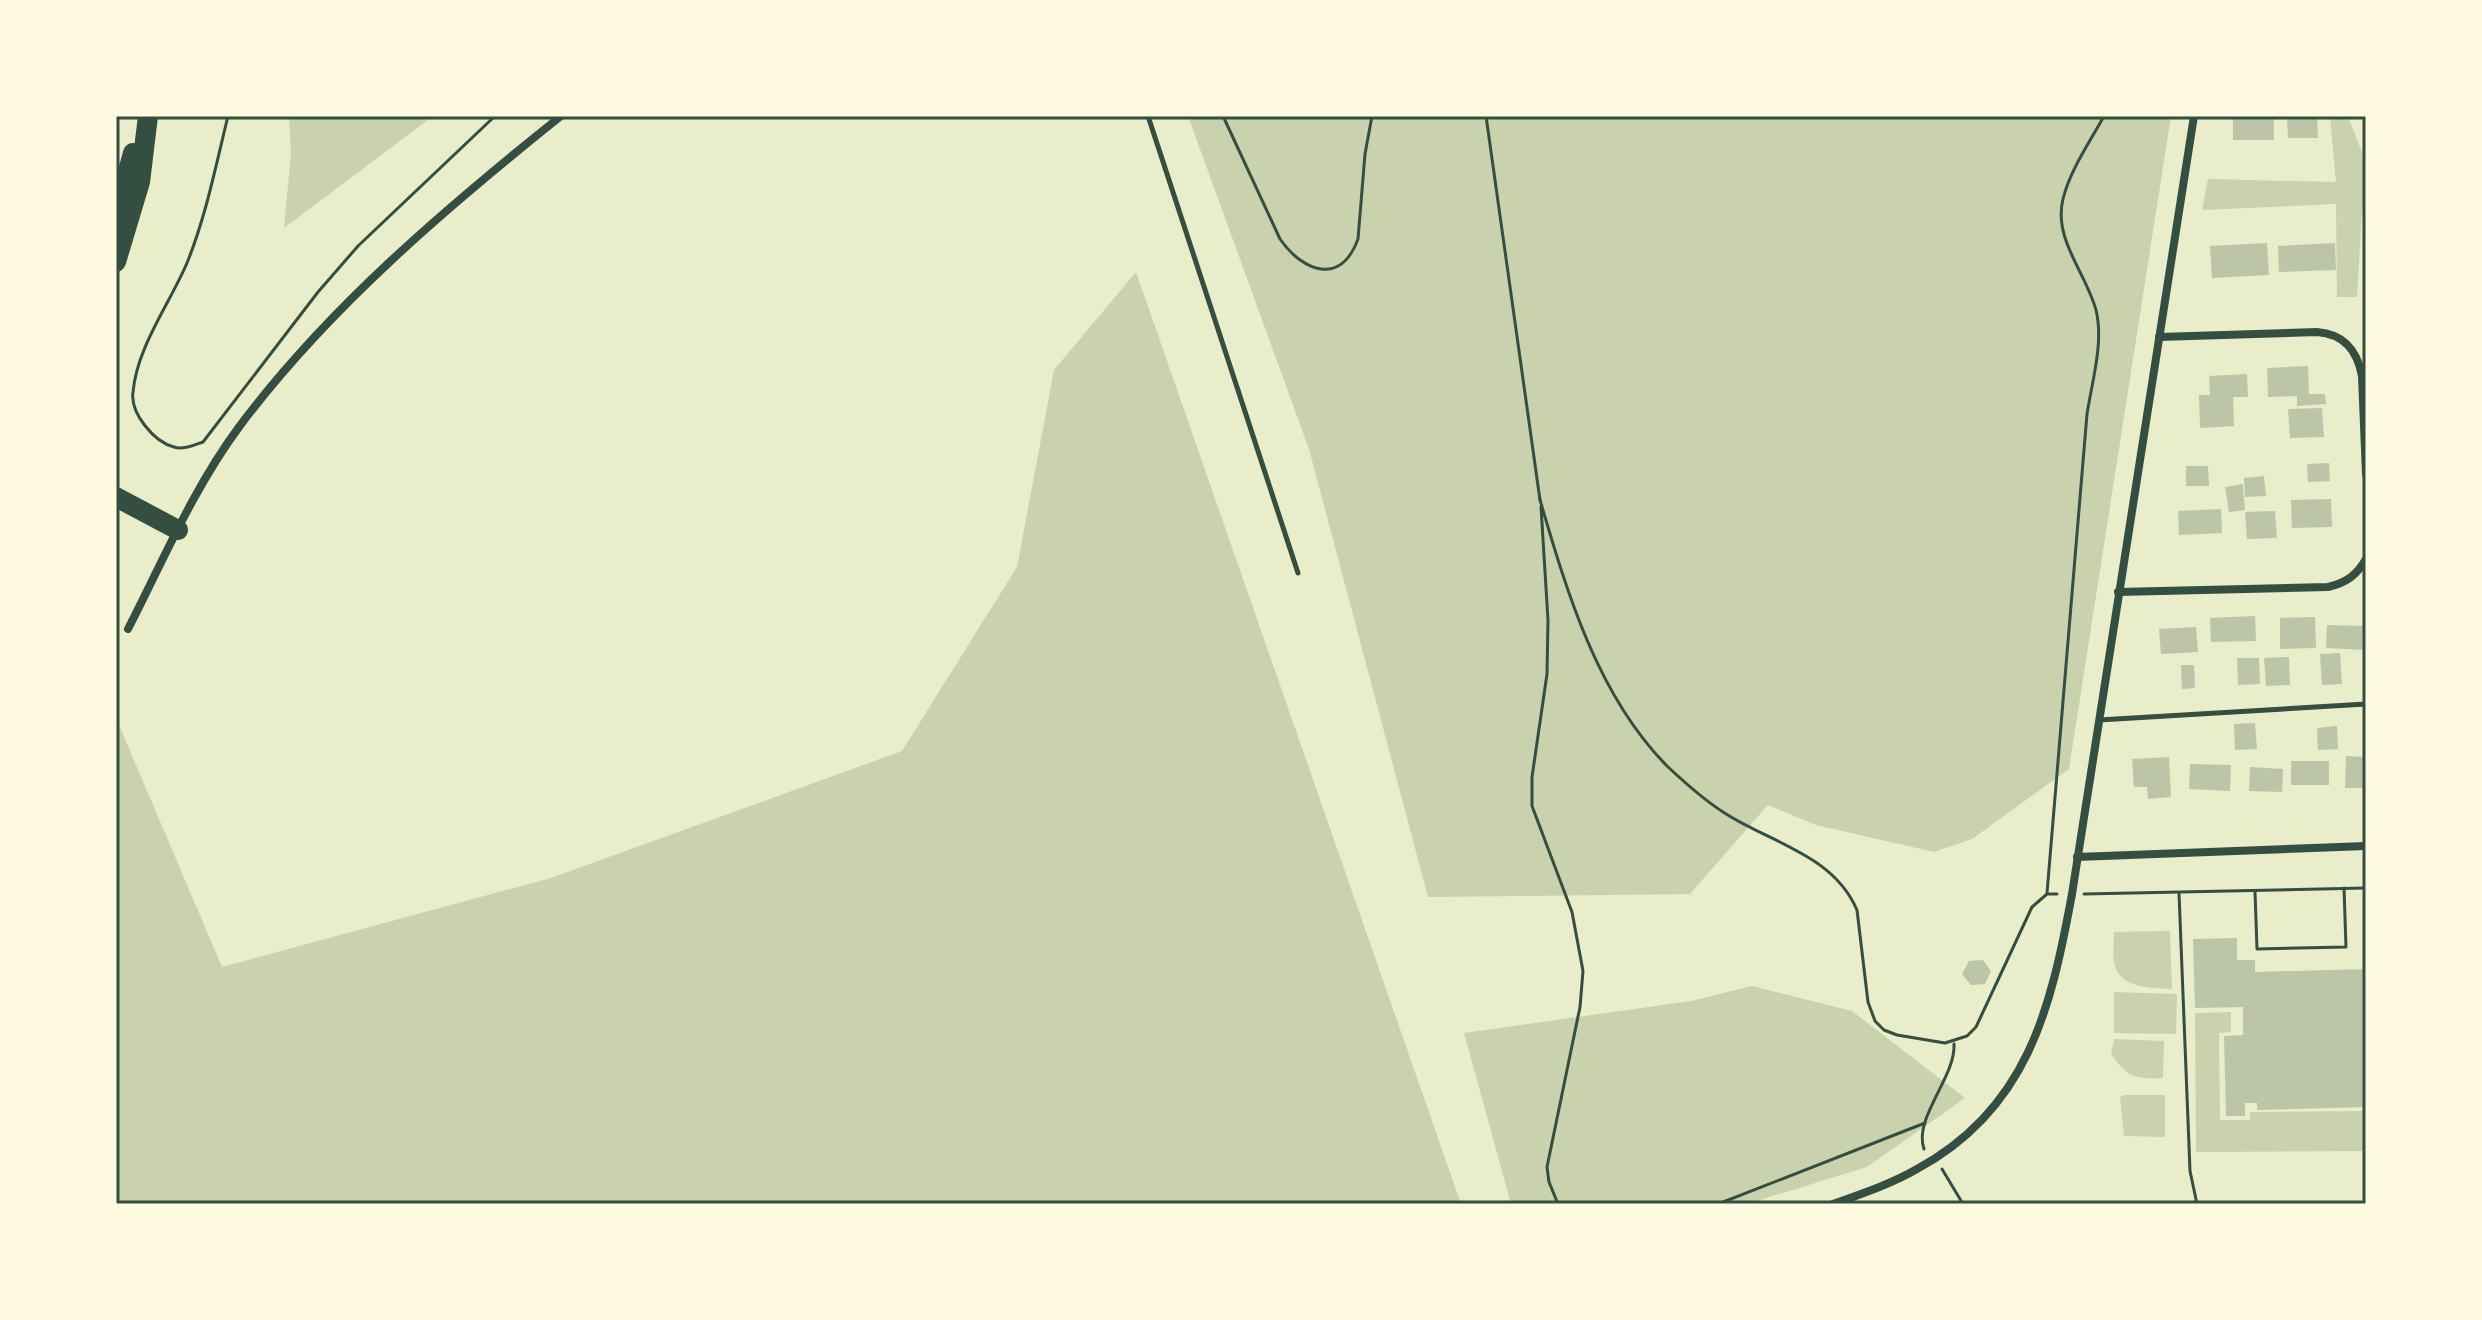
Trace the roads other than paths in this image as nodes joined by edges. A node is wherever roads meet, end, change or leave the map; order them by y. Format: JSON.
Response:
{"nodes":[{"id":1,"x":145,"y":116,"type":"edge"},
{"id":2,"x":1148,"y":116,"type":"edge"},
{"id":3,"x":2194,"y":116,"type":"edge"},
{"id":4,"x":558,"y":117,"type":"edge"},
{"id":5,"x":116,"y":215,"type":"edge"},
{"id":6,"x":116,"y":262,"type":"edge"},
{"id":7,"x":2159,"y":337,"type":"junction"},
{"id":8,"x":2366,"y":474,"type":"edge"},
{"id":9,"x":116,"y":497,"type":"edge"},
{"id":10,"x":178,"y":530,"type":"junction"},
{"id":11,"x":2366,"y":559,"type":"edge"},
{"id":12,"x":1298,"y":573,"type":"dead end"},
{"id":13,"x":2118,"y":592,"type":"junction"},
{"id":14,"x":128,"y":629,"type":"dead end"},
{"id":15,"x":2366,"y":704,"type":"edge"},
{"id":16,"x":2098,"y":720,"type":"junction"},
{"id":17,"x":2366,"y":846,"type":"edge"},
{"id":18,"x":2077,"y":857,"type":"junction"},
{"id":19,"x":1833,"y":1204,"type":"edge"}],
"edges":[{"from":1,"to":5,"type":"highway"},
{"from":1,"to":6,"type":"highway"},
{"from":2,"to":12,"type":"lane"},
{"from":3,"to":7,"type":"street"},
{"from":4,"to":10,"type":"street"},
{"from":7,"to":8,"type":"street"},
{"from":7,"to":13,"type":"street"},
{"from":9,"to":10,"type":"highway"},
{"from":10,"to":14,"type":"street"},
{"from":11,"to":13,"type":"street"},
{"from":13,"to":16,"type":"street"},
{"from":15,"to":16,"type":"lane"},
{"from":16,"to":18,"type":"street"},
{"from":17,"to":18,"type":"street"},
{"from":18,"to":19,"type":"street"}]}
